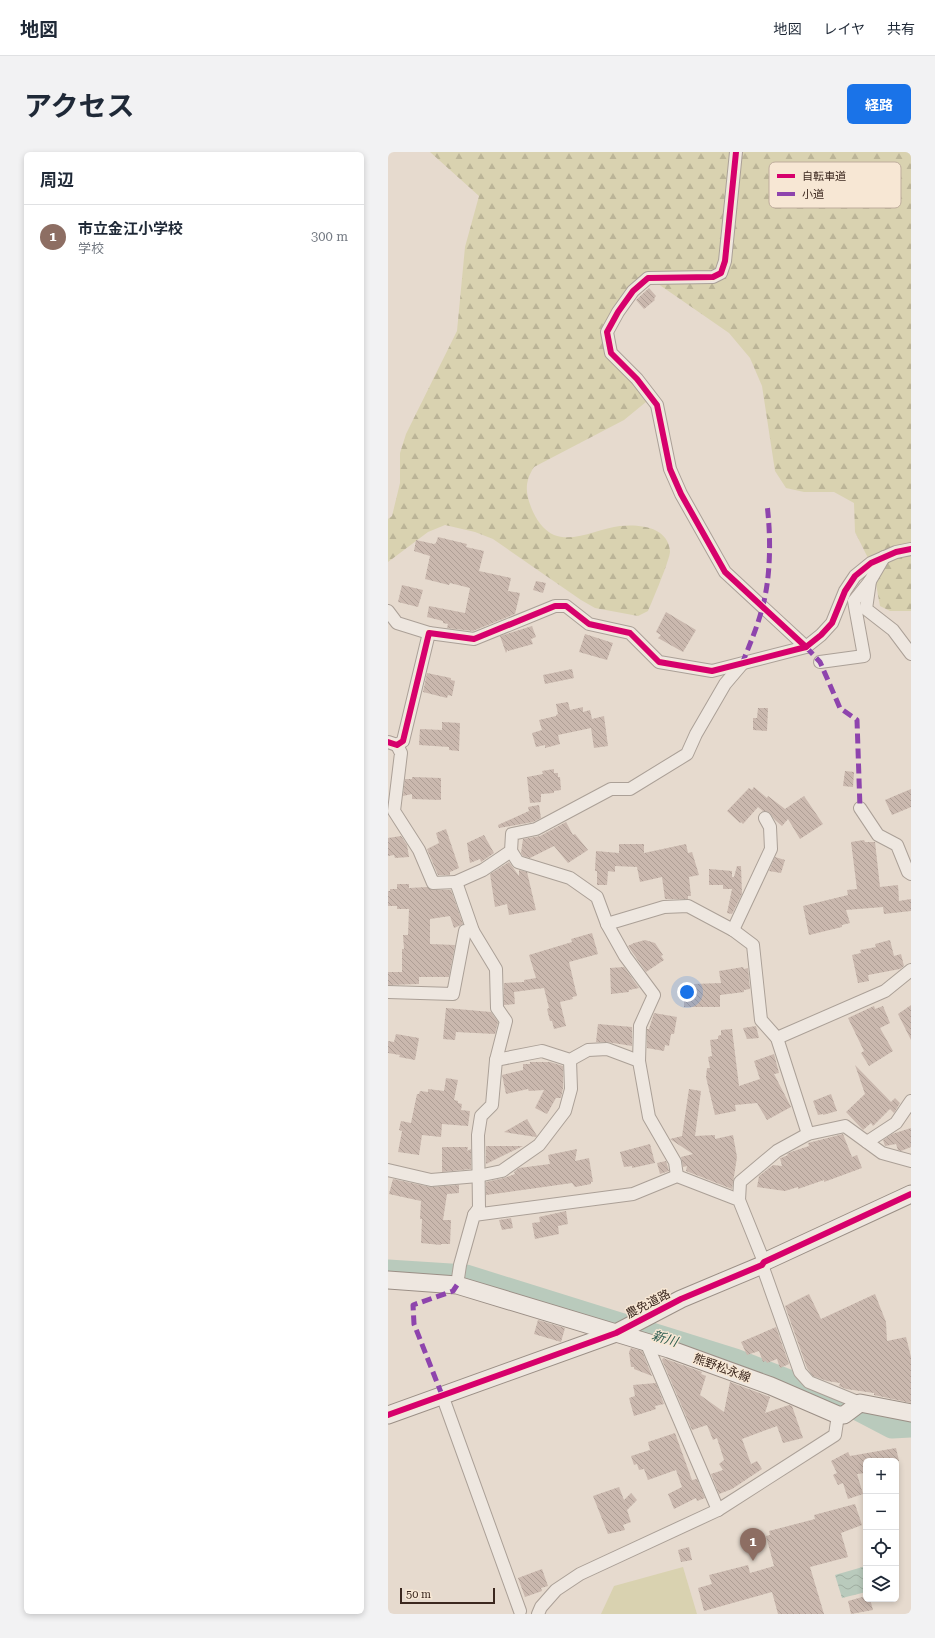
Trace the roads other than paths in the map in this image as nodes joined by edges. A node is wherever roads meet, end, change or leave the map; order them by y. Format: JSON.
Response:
{"nodes":[{"id":1,"x":736,"y":152,"type":"edge"},
{"id":2,"x":911,"y":549,"type":"edge"},
{"id":3,"x":884,"y":557,"type":"junction"},
{"id":4,"x":870,"y":581,"type":"junction"},
{"id":5,"x":388,"y":611,"type":"edge"},
{"id":6,"x":429,"y":632,"type":"junction"},
{"id":7,"x":806,"y":647,"type":"junction"},
{"id":8,"x":911,"y":654,"type":"edge"},
{"id":9,"x":820,"y":662,"type":"dead end"},
{"id":10,"x":742,"y":664,"type":"junction"},
{"id":11,"x":392,"y":744,"type":"edge"},
{"id":12,"x":860,"y":808,"type":"dead end"},
{"id":13,"x":765,"y":818,"type":"dead end"},
{"id":14,"x":511,"y":851,"type":"junction"},
{"id":15,"x":911,"y":874,"type":"edge"},
{"id":16,"x":456,"y":882,"type":"junction"},
{"id":17,"x":607,"y":924,"type":"junction"},
{"id":18,"x":733,"y":930,"type":"junction"},
{"id":19,"x":472,"y":931,"type":"junction"},
{"id":20,"x":911,"y":970,"type":"edge"},
{"id":21,"x":388,"y":992,"type":"edge"},
{"id":22,"x":777,"y":1038,"type":"junction"},
{"id":23,"x":496,"y":1060,"type":"junction"},
{"id":24,"x":570,"y":1060,"type":"junction"},
{"id":25,"x":639,"y":1061,"type":"junction"},
{"id":26,"x":911,"y":1101,"type":"edge"},
{"id":27,"x":808,"y":1134,"type":"junction"},
{"id":28,"x":867,"y":1142,"type":"junction"},
{"id":29,"x":911,"y":1161,"type":"edge"},
{"id":30,"x":388,"y":1170,"type":"edge"},
{"id":31,"x":478,"y":1176,"type":"junction"},
{"id":32,"x":677,"y":1176,"type":"junction"},
{"id":33,"x":911,"y":1194,"type":"edge"},
{"id":34,"x":739,"y":1200,"type":"junction"},
{"id":35,"x":474,"y":1215,"type":"junction"},
{"id":36,"x":763,"y":1263,"type":"junction"},
{"id":37,"x":388,"y":1280,"type":"edge"},
{"id":38,"x":457,"y":1282,"type":"junction"},
{"id":39,"x":619,"y":1331,"type":"junction"},
{"id":40,"x":646,"y":1342,"type":"junction"},
{"id":41,"x":442,"y":1395,"type":"junction"},
{"id":42,"x":851,"y":1409,"type":"junction"},
{"id":43,"x":911,"y":1413,"type":"edge"},
{"id":44,"x":388,"y":1415,"type":"edge"},
{"id":45,"x":718,"y":1510,"type":"junction"},
{"id":46,"x":516,"y":1613,"type":"edge"},
{"id":47,"x":534,"y":1614,"type":"edge"},
{"id":48,"x":538,"y":1614,"type":"edge"}],
"edges":[{"from":1,"to":7,"type":"street"},
{"from":2,"to":3,"type":"street"},
{"from":3,"to":4,"type":"street"},
{"from":3,"to":7,"type":"street"},
{"from":4,"to":8,"type":"street"},
{"from":4,"to":9,"type":"street"},
{"from":5,"to":6,"type":"street"},
{"from":6,"to":10,"type":"street"},
{"from":6,"to":11,"type":"street"},
{"from":7,"to":10,"type":"street"},
{"from":10,"to":14,"type":"street"},
{"from":11,"to":16,"type":"street"},
{"from":12,"to":15,"type":"street"},
{"from":13,"to":18,"type":"street"},
{"from":14,"to":16,"type":"street"},
{"from":14,"to":17,"type":"street"},
{"from":16,"to":19,"type":"street"},
{"from":17,"to":18,"type":"street"},
{"from":17,"to":25,"type":"street"},
{"from":18,"to":22,"type":"street"},
{"from":19,"to":21,"type":"street"},
{"from":19,"to":23,"type":"street"},
{"from":20,"to":22,"type":"street"},
{"from":22,"to":27,"type":"street"},
{"from":23,"to":24,"type":"street"},
{"from":23,"to":31,"type":"street"},
{"from":24,"to":25,"type":"street"},
{"from":24,"to":31,"type":"street"},
{"from":25,"to":32,"type":"street"},
{"from":26,"to":28,"type":"street"},
{"from":27,"to":28,"type":"street"},
{"from":27,"to":34,"type":"street"},
{"from":28,"to":29,"type":"street"},
{"from":30,"to":31,"type":"street"},
{"from":31,"to":35,"type":"street"},
{"from":32,"to":34,"type":"street"},
{"from":32,"to":35,"type":"street"},
{"from":33,"to":36,"type":"street","name":"農免道路"},
{"from":34,"to":36,"type":"street"},
{"from":35,"to":38,"type":"street"},
{"from":36,"to":39,"type":"street","name":"農免道路"},
{"from":36,"to":42,"type":"street"},
{"from":37,"to":38,"type":"street","name":"熊野松永線"},
{"from":38,"to":39,"type":"street","name":"熊野松永線"},
{"from":39,"to":40,"type":"street","name":"熊野松永線"},
{"from":39,"to":41,"type":"street","name":"農免道路"},
{"from":40,"to":42,"type":"street","name":"熊野松永線"},
{"from":40,"to":45,"type":"street"},
{"from":41,"to":44,"type":"street","name":"農免道路"},
{"from":41,"to":46,"type":"street"},
{"from":42,"to":43,"type":"street","name":"熊野松永線"},
{"from":42,"to":45,"type":"street"},
{"from":45,"to":48,"type":"street"},
{"from":46,"to":47,"type":"street"}]}
